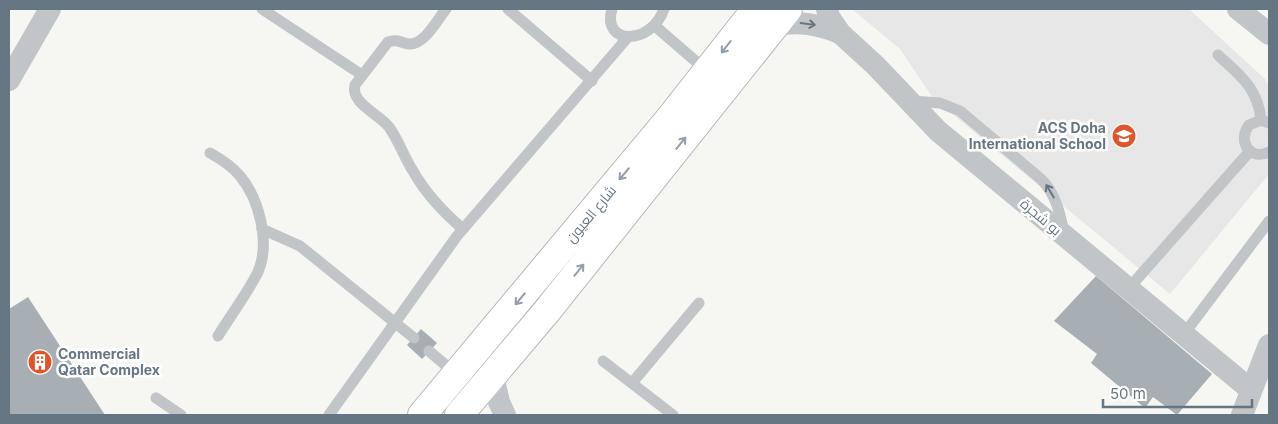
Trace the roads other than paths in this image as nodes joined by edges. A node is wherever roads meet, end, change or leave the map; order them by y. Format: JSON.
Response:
{"nodes":[{"id":1,"x":50,"y":9,"type":"edge"},
{"id":2,"x":262,"y":9,"type":"edge"},
{"id":3,"x":446,"y":9,"type":"edge"},
{"id":4,"x":508,"y":9,"type":"edge"},
{"id":5,"x":612,"y":9,"type":"edge"},
{"id":6,"x":664,"y":9,"type":"edge"},
{"id":7,"x":827,"y":9,"type":"edge"},
{"id":8,"x":1238,"y":9,"type":"edge"},
{"id":9,"x":773,"y":14,"type":"edge"},
{"id":10,"x":655,"y":26,"type":"junction"},
{"id":11,"x":840,"y":33,"type":"junction"},
{"id":12,"x":1269,"y":34,"type":"edge"},
{"id":13,"x":628,"y":37,"type":"junction"},
{"id":14,"x":1218,"y":55,"type":"dead end"},
{"id":15,"x":707,"y":71,"type":"junction"},
{"id":16,"x":362,"y":75,"type":"junction"},
{"id":17,"x":9,"y":80,"type":"edge"},
{"id":18,"x":592,"y":81,"type":"junction"},
{"id":19,"x":908,"y":101,"type":"junction"},
{"id":20,"x":1265,"y":122,"type":"edge"},
{"id":21,"x":1250,"y":150,"type":"junction"},
{"id":22,"x":1269,"y":152,"type":"edge"},
{"id":23,"x":210,"y":153,"type":"dead end"},
{"id":24,"x":1269,"y":221,"type":"edge"},
{"id":25,"x":262,"y":229,"type":"junction"},
{"id":26,"x":463,"y":229,"type":"junction"},
{"id":27,"x":1065,"y":237,"type":"junction"},
{"id":28,"x":1129,"y":288,"type":"junction"},
{"id":29,"x":699,"y":303,"type":"dead end"},
{"id":30,"x":395,"y":323,"type":"junction"},
{"id":31,"x":1184,"y":334,"type":"junction"},
{"id":32,"x":218,"y":336,"type":"dead end"},
{"id":33,"x":414,"y":338,"type":"dead end"},
{"id":34,"x":1269,"y":345,"type":"edge"},
{"id":35,"x":430,"y":351,"type":"dead end"},
{"id":36,"x":604,"y":361,"type":"dead end"},
{"id":37,"x":456,"y":374,"type":"junction"},
{"id":38,"x":493,"y":376,"type":"junction"},
{"id":39,"x":632,"y":383,"type":"junction"},
{"id":40,"x":1251,"y":390,"type":"junction"},
{"id":41,"x":156,"y":398,"type":"dead end"},
{"id":42,"x":181,"y":415,"type":"edge"},
{"id":43,"x":329,"y":415,"type":"edge"},
{"id":44,"x":422,"y":415,"type":"edge"},
{"id":45,"x":459,"y":415,"type":"edge"},
{"id":46,"x":505,"y":415,"type":"edge"},
{"id":47,"x":673,"y":415,"type":"edge"},
{"id":48,"x":1242,"y":415,"type":"edge"}],
"edges":[{"from":1,"to":17,"type":"street"},
{"from":2,"to":16,"type":"lane"},
{"from":3,"to":16,"type":"lane"},
{"from":4,"to":18,"type":"lane"},
{"from":5,"to":13,"type":"lane"},
{"from":6,"to":10,"type":"lane"},
{"from":7,"to":11,"type":"street","name":"بو شجرة"},
{"from":8,"to":12,"type":"street"},
{"from":9,"to":11,"type":"street","name":"بو شجرة","one_way":true},
{"from":9,"to":15,"type":"street","name":"شارع العيون","one_way":true},
{"from":38,"to":9,"type":"street","name":"شارع العيون","one_way":true},
{"from":10,"to":13,"type":"lane"},
{"from":10,"to":15,"type":"lane"},
{"from":11,"to":19,"type":"street","name":"بو شجرة"},
{"from":13,"to":18,"type":"lane"},
{"from":14,"to":20,"type":"lane"},
{"from":15,"to":37,"type":"street","name":"شارع العيون","one_way":true},
{"from":16,"to":26,"type":"lane"},
{"from":18,"to":26,"type":"lane"},
{"from":19,"to":27,"type":"street","name":"بو شجرة"},
{"from":27,"to":19,"type":"lane","one_way":true},
{"from":20,"to":21,"type":"lane"},
{"from":21,"to":22,"type":"lane"},
{"from":21,"to":28,"type":"lane"},
{"from":23,"to":25,"type":"lane"},
{"from":24,"to":31,"type":"lane"},
{"from":25,"to":30,"type":"lane"},
{"from":25,"to":32,"type":"lane"},
{"from":26,"to":30,"type":"lane"},
{"from":27,"to":28,"type":"street","name":"بو شجرة"},
{"from":28,"to":31,"type":"street","name":"بو شجرة"},
{"from":29,"to":39,"type":"lane"},
{"from":30,"to":33,"type":"lane"},
{"from":30,"to":43,"type":"lane"},
{"from":31,"to":40,"type":"street","name":"بو شجرة"},
{"from":34,"to":40,"type":"street"},
{"from":35,"to":37,"type":"lane"},
{"from":36,"to":39,"type":"lane"},
{"from":37,"to":44,"type":"street","name":"شارع العيون"},
{"from":38,"to":45,"type":"street","name":"شارع العيون"},
{"from":38,"to":46,"type":"street"},
{"from":39,"to":47,"type":"lane"},
{"from":40,"to":48,"type":"street"},
{"from":41,"to":42,"type":"lane"}]}
